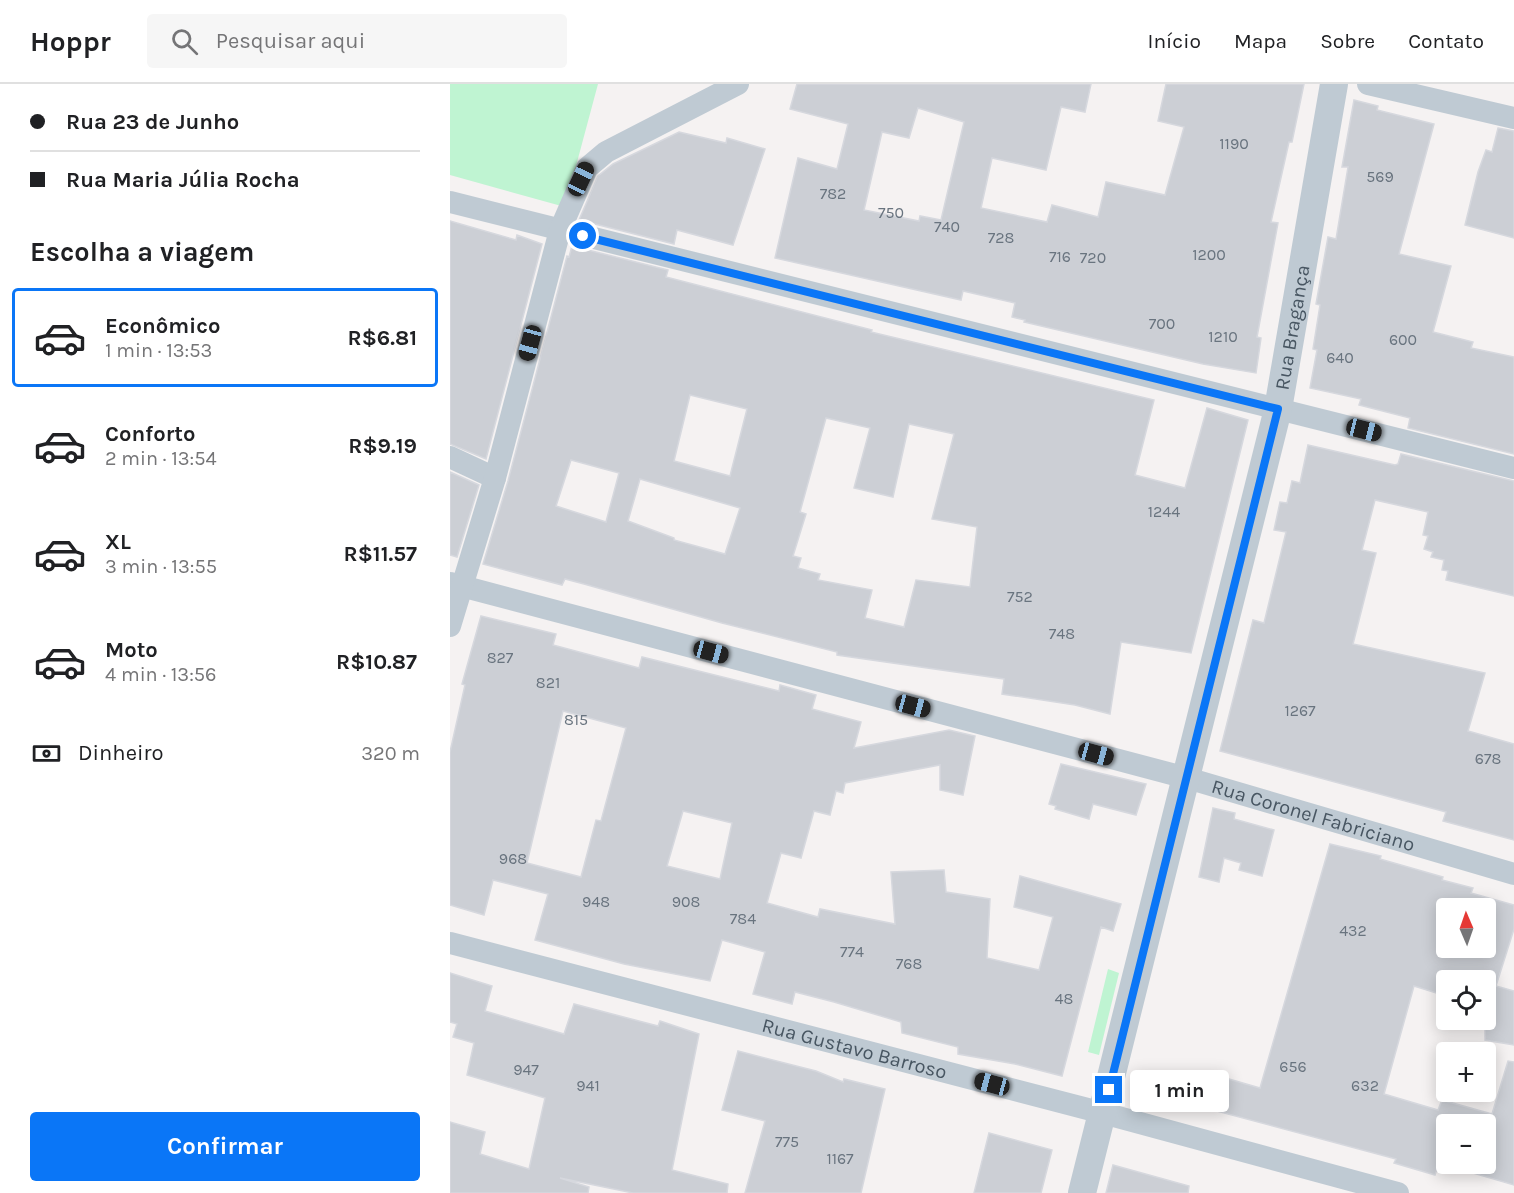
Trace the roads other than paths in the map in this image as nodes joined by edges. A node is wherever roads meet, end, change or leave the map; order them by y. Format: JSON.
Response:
{"nodes":[{"id":1,"x":738,"y":84,"type":"edge"},
{"id":2,"x":1334,"y":84,"type":"edge"},
{"id":3,"x":1368,"y":84,"type":"edge"},
{"id":4,"x":1514,"y":118,"type":"edge"},
{"id":5,"x":450,"y":202,"type":"edge"},
{"id":6,"x":560,"y":230,"type":"junction"},
{"id":7,"x":1278,"y":409,"type":"junction"},
{"id":8,"x":450,"y":457,"type":"edge"},
{"id":9,"x":1514,"y":468,"type":"edge"},
{"id":10,"x":495,"y":478,"type":"junction"},
{"id":11,"x":455,"y":585,"type":"edge"},
{"id":12,"x":450,"y":626,"type":"edge"},
{"id":13,"x":1187,"y":778,"type":"junction"},
{"id":14,"x":1514,"y":874,"type":"edge"},
{"id":15,"x":450,"y":943,"type":"edge"},
{"id":16,"x":1103,"y":1113,"type":"junction"},
{"id":17,"x":1082,"y":1193,"type":"edge"},
{"id":18,"x":1398,"y":1193,"type":"edge"}],
"edges":[{"from":1,"to":6,"type":"street"},
{"from":2,"to":7,"type":"street","name":"Rua Bragança"},
{"from":3,"to":4,"type":"street"},
{"from":5,"to":6,"type":"street"},
{"from":6,"to":7,"type":"street"},
{"from":6,"to":10,"type":"street"},
{"from":7,"to":9,"type":"street"},
{"from":7,"to":13,"type":"street","name":"Rua Bragança"},
{"from":8,"to":10,"type":"street"},
{"from":10,"to":11,"type":"street"},
{"from":11,"to":12,"type":"street"},
{"from":11,"to":13,"type":"street","name":"Rua Coronel Fabriciano"},
{"from":13,"to":14,"type":"street","name":"Rua Coronel Fabriciano"},
{"from":13,"to":16,"type":"street","name":"Rua Bragança"},
{"from":15,"to":16,"type":"street","name":"Rua Gustavo Barroso"},
{"from":16,"to":17,"type":"street","name":"Rua Bragança"},
{"from":16,"to":18,"type":"street","name":"Rua Gustavo Barroso"}]}
